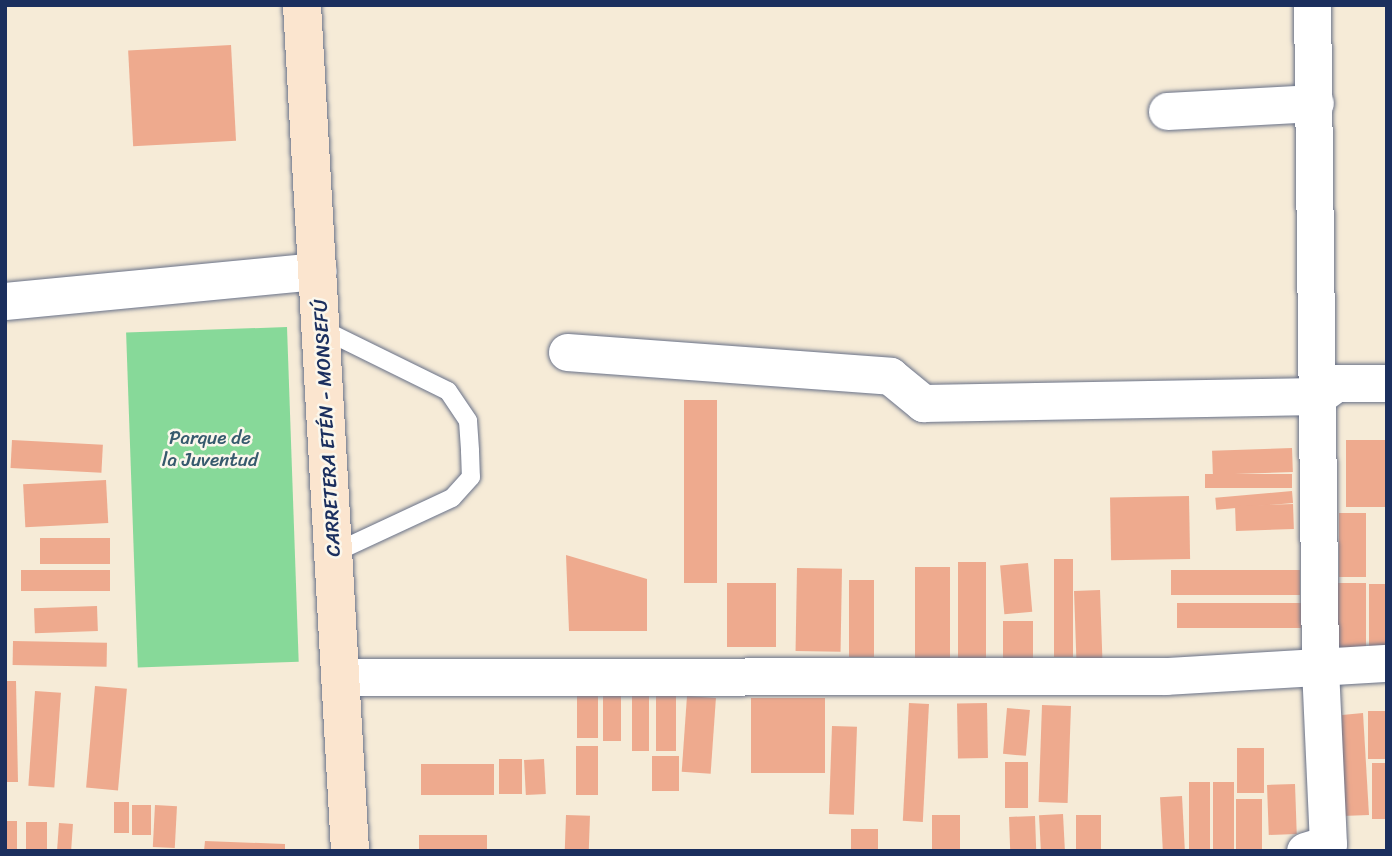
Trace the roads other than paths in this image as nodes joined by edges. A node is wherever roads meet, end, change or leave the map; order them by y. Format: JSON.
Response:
{"nodes":[{"id":1,"x":302,"y":5,"type":"edge"},
{"id":2,"x":1312,"y":5,"type":"edge"},
{"id":3,"x":1315,"y":103,"type":"junction"},
{"id":4,"x":1167,"y":111,"type":"dead end"},
{"id":5,"x":318,"y":271,"type":"junction"},
{"id":6,"x":5,"y":301,"type":"edge"},
{"id":7,"x":322,"y":328,"type":"junction"},
{"id":8,"x":567,"y":352,"type":"dead end"},
{"id":9,"x":1387,"y":383,"type":"edge"},
{"id":10,"x":1318,"y":396,"type":"junction"},
{"id":11,"x":334,"y":553,"type":"junction"},
{"id":12,"x":1387,"y":663,"type":"edge"},
{"id":13,"x":1320,"y":665,"type":"junction"},
{"id":14,"x":341,"y":677,"type":"junction"},
{"id":15,"x":350,"y":851,"type":"edge"},
{"id":16,"x":1305,"y":851,"type":"edge"}],
"edges":[{"from":1,"to":5,"type":"main road","name":"CARRETERA ETÉN - MONSEFÚ"},
{"from":2,"to":3,"type":"street"},
{"from":3,"to":4,"type":"street"},
{"from":3,"to":10,"type":"street"},
{"from":5,"to":6,"type":"street"},
{"from":5,"to":7,"type":"main road","name":"CARRETERA ETÉN - MONSEFÚ"},
{"from":7,"to":11,"type":"main road","name":"CARRETERA ETÉN - MONSEFÚ"},
{"from":7,"to":11,"type":"lane"},
{"from":8,"to":10,"type":"street"},
{"from":9,"to":10,"type":"street"},
{"from":10,"to":13,"type":"street"},
{"from":11,"to":14,"type":"main road","name":"CARRETERA ETÉN - MONSEFÚ"},
{"from":12,"to":13,"type":"street"},
{"from":13,"to":14,"type":"street"},
{"from":13,"to":16,"type":"street"},
{"from":14,"to":15,"type":"main road","name":"CARRETERA ETÉN - MONSEFÚ"}]}
